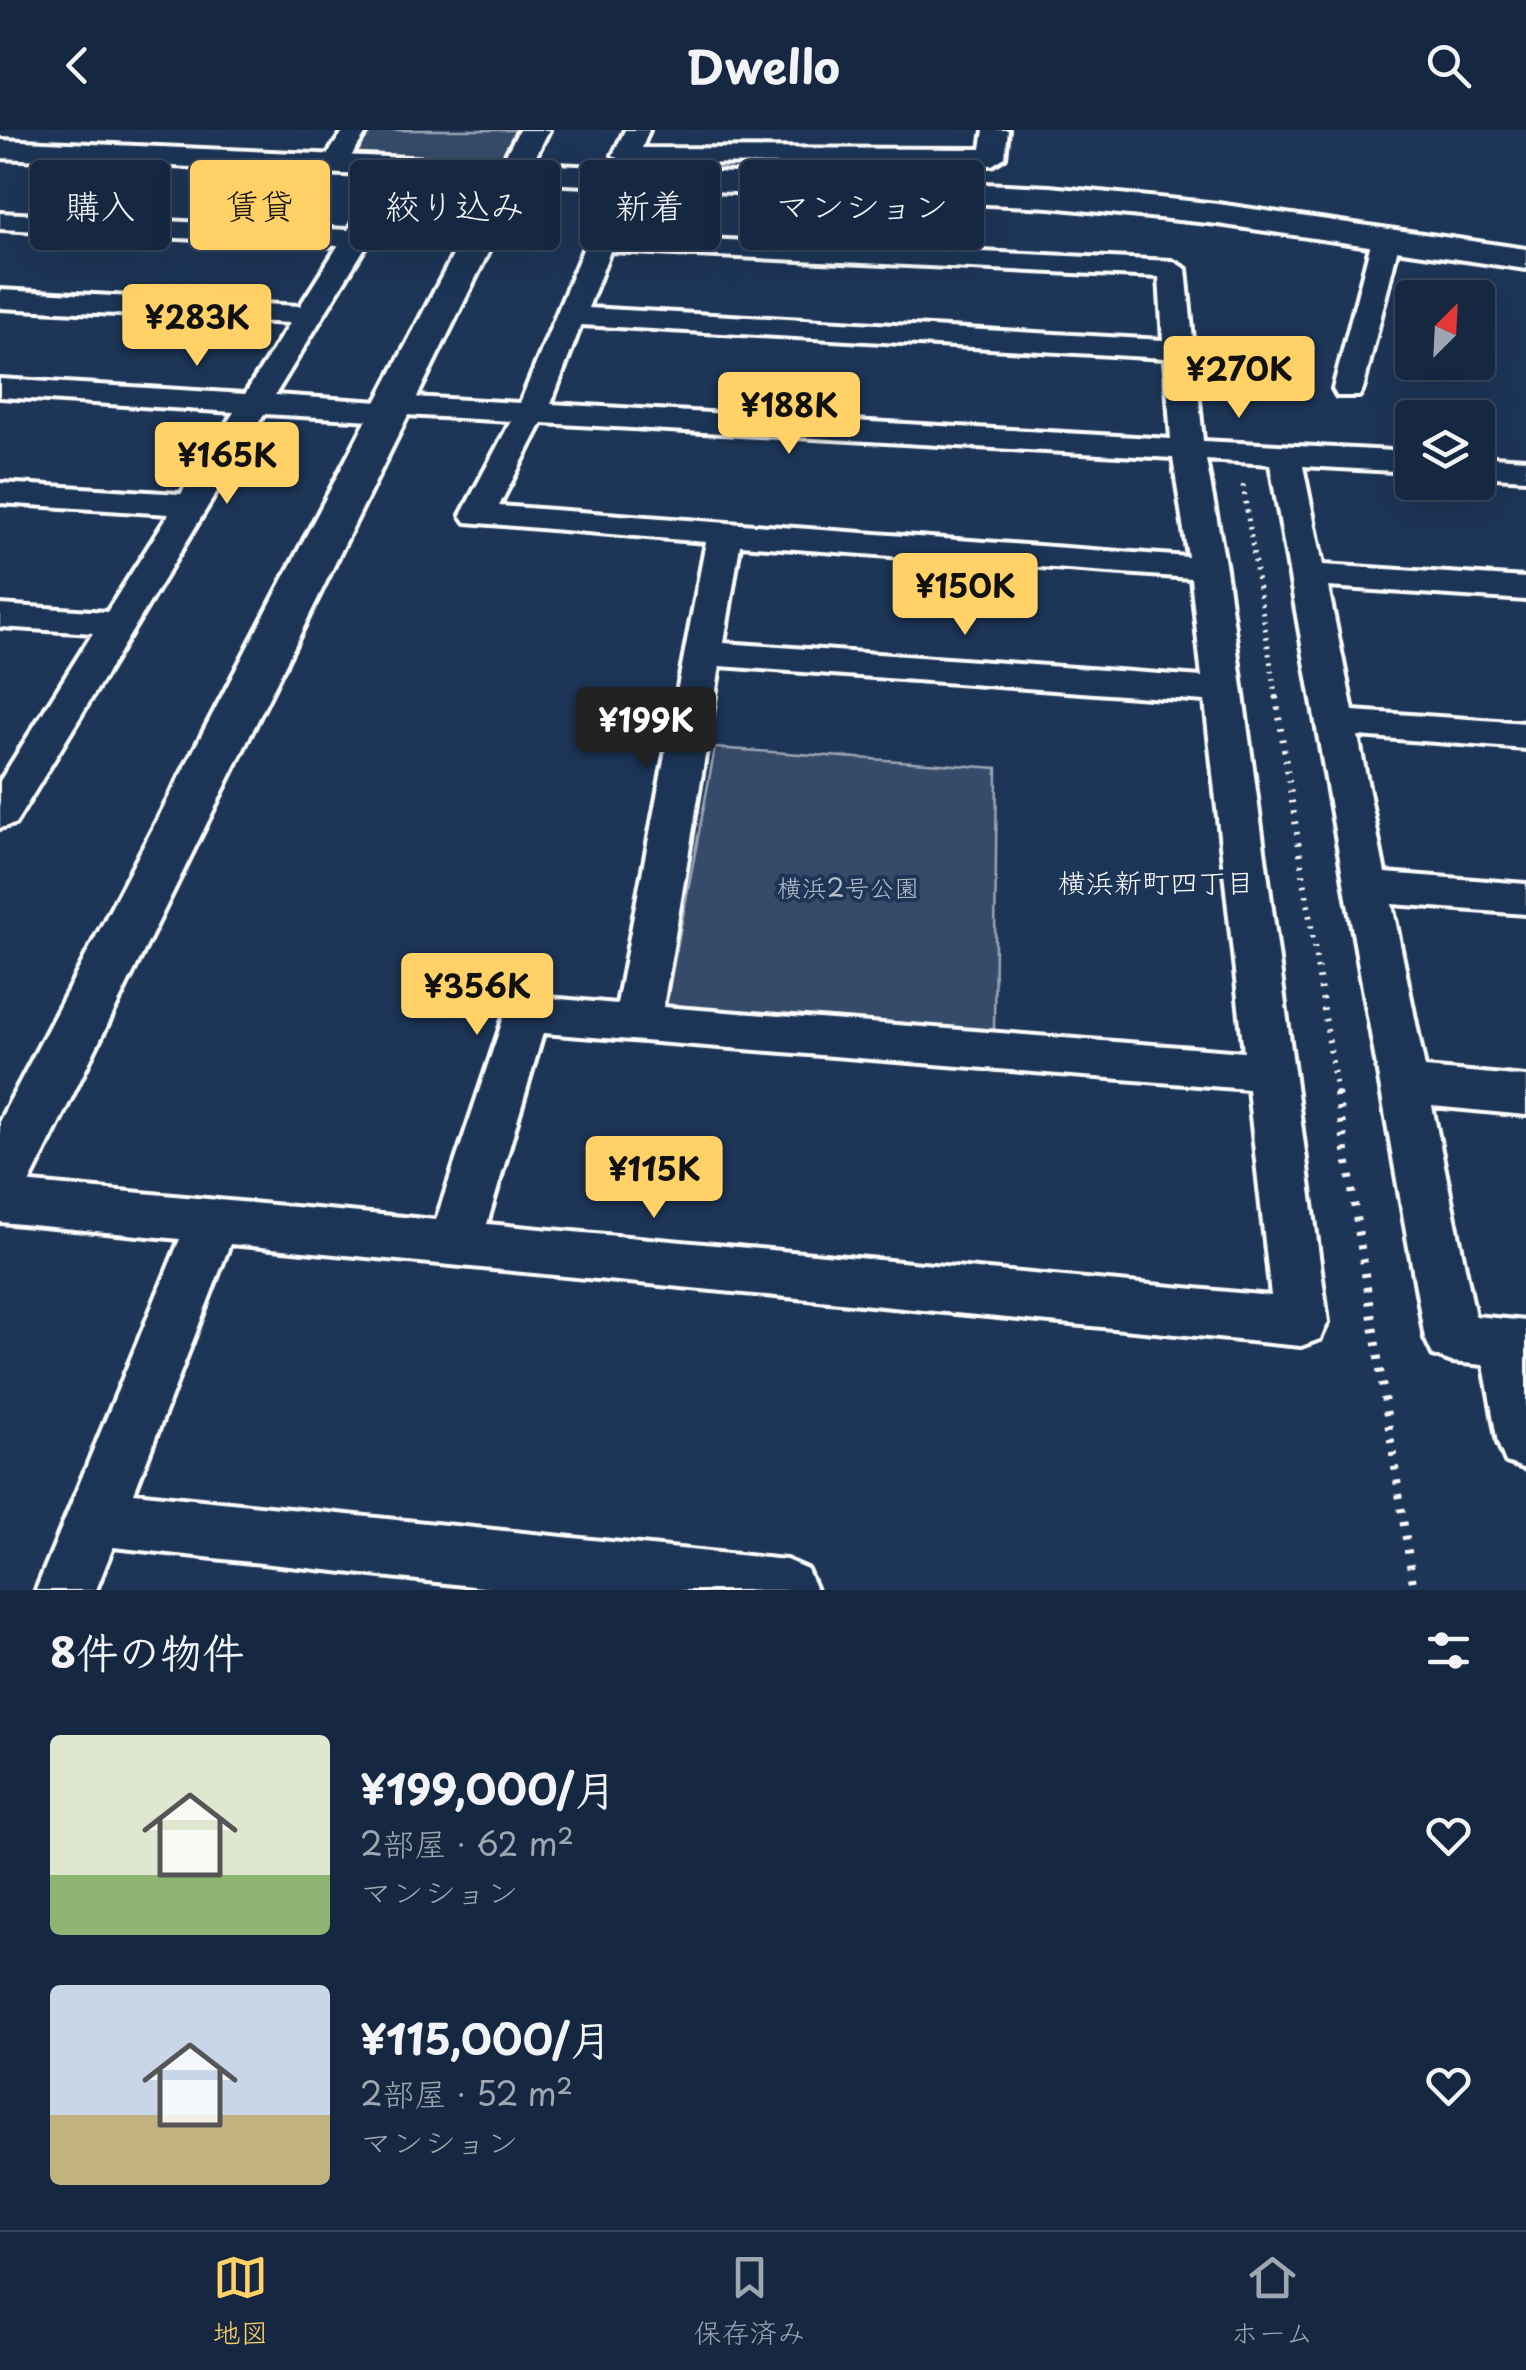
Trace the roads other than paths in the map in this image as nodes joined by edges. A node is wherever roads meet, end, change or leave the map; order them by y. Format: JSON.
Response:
{"nodes":[{"id":1,"x":356,"y":130,"type":"edge"},
{"id":2,"x":534,"y":130,"type":"edge"},
{"id":3,"x":637,"y":130,"type":"edge"},
{"id":4,"x":996,"y":130,"type":"edge"},
{"id":5,"x":0,"y":149,"type":"edge"},
{"id":6,"x":519,"y":160,"type":"edge"},
{"id":7,"x":334,"y":164,"type":"junction"},
{"id":8,"x":350,"y":165,"type":"edge"},
{"id":9,"x":560,"y":175,"type":"edge"},
{"id":10,"x":0,"y":221,"type":"edge"},
{"id":11,"x":350,"y":239,"type":"edge"},
{"id":12,"x":1386,"y":239,"type":"junction"},
{"id":13,"x":350,"y":247,"type":"edge"},
{"id":14,"x":473,"y":250,"type":"edge"},
{"id":15,"x":1526,"y":259,"type":"edge"},
{"id":16,"x":0,"y":299,"type":"edge"},
{"id":17,"x":308,"y":315,"type":"junction"},
{"id":18,"x":572,"y":316,"type":"junction"},
{"id":19,"x":1180,"y":350,"type":"junction"},
{"id":20,"x":0,"y":388,"type":"edge"},
{"id":21,"x":1348,"y":390,"type":"dead end"},
{"id":22,"x":253,"y":403,"type":"junction"},
{"id":23,"x":392,"y":408,"type":"junction"},
{"id":24,"x":532,"y":412,"type":"junction"},
{"id":25,"x":1188,"y":449,"type":"junction"},
{"id":26,"x":1285,"y":455,"type":"junction"},
{"id":27,"x":1395,"y":461,"type":"edge"},
{"id":28,"x":1495,"y":467,"type":"edge"},
{"id":29,"x":1526,"y":468,"type":"edge"},
{"id":30,"x":0,"y":493,"type":"edge"},
{"id":31,"x":192,"y":504,"type":"junction"},
{"id":32,"x":726,"y":534,"type":"junction"},
{"id":33,"x":1208,"y":569,"type":"junction"},
{"id":34,"x":1308,"y":575,"type":"junction"},
{"id":35,"x":1526,"y":589,"type":"edge"},
{"id":36,"x":0,"y":616,"type":"edge"},
{"id":37,"x":120,"y":624,"type":"junction"},
{"id":38,"x":704,"y":654,"type":"junction"},
{"id":39,"x":1222,"y":690,"type":"junction"},
{"id":40,"x":1337,"y":722,"type":"junction"},
{"id":41,"x":1526,"y":736,"type":"edge"},
{"id":42,"x":15,"y":765,"type":"edge"},
{"id":43,"x":0,"y":814,"type":"edge"},
{"id":44,"x":1369,"y":887,"type":"junction"},
{"id":45,"x":1526,"y":899,"type":"edge"},
{"id":46,"x":637,"y":1022,"type":"junction"},
{"id":47,"x":1267,"y":1072,"type":"junction"},
{"id":48,"x":1405,"y":1085,"type":"junction"},
{"id":49,"x":1526,"y":1096,"type":"edge"},
{"id":50,"x":0,"y":1180,"type":"edge"},
{"id":51,"x":0,"y":1201,"type":"edge"},
{"id":52,"x":212,"y":1224,"type":"junction"},
{"id":53,"x":455,"y":1244,"type":"junction"},
{"id":54,"x":1516,"y":1344,"type":"edge"},
{"id":55,"x":1526,"y":1443,"type":"edge"},
{"id":56,"x":96,"y":1516,"type":"junction"},
{"id":57,"x":66,"y":1590,"type":"edge"},
{"id":58,"x":786,"y":1590,"type":"edge"}],
"edges":[{"from":1,"to":7,"type":"street"},
{"from":2,"to":6,"type":"street"},
{"from":3,"to":4,"type":"street"},
{"from":5,"to":7,"type":"street"},
{"from":7,"to":8,"type":"street"},
{"from":9,"to":12,"type":"street"},
{"from":10,"to":11,"type":"street"},
{"from":12,"to":15,"type":"street"},
{"from":12,"to":21,"type":"street"},
{"from":13,"to":17,"type":"street"},
{"from":14,"to":23,"type":"street"},
{"from":16,"to":17,"type":"street"},
{"from":17,"to":22,"type":"street"},
{"from":18,"to":19,"type":"street"},
{"from":18,"to":19,"type":"street"},
{"from":18,"to":24,"type":"street"},
{"from":19,"to":25,"type":"street"},
{"from":20,"to":22,"type":"street"},
{"from":22,"to":23,"type":"street"},
{"from":22,"to":31,"type":"street"},
{"from":23,"to":24,"type":"street"},
{"from":23,"to":50,"type":"street"},
{"from":24,"to":25,"type":"street"},
{"from":24,"to":32,"type":"street"},
{"from":25,"to":26,"type":"street"},
{"from":25,"to":33,"type":"street"},
{"from":26,"to":27,"type":"street"},
{"from":26,"to":34,"type":"street"},
{"from":28,"to":29,"type":"street"},
{"from":30,"to":31,"type":"street"},
{"from":31,"to":37,"type":"street"},
{"from":32,"to":33,"type":"street"},
{"from":32,"to":38,"type":"street"},
{"from":33,"to":39,"type":"street"},
{"from":34,"to":35,"type":"street"},
{"from":34,"to":40,"type":"street"},
{"from":36,"to":37,"type":"street"},
{"from":37,"to":42,"type":"street"},
{"from":38,"to":39,"type":"street"},
{"from":38,"to":46,"type":"street"},
{"from":39,"to":47,"type":"street"},
{"from":40,"to":41,"type":"street"},
{"from":40,"to":44,"type":"street"},
{"from":42,"to":43,"type":"street"},
{"from":44,"to":45,"type":"street"},
{"from":44,"to":48,"type":"street"},
{"from":46,"to":47,"type":"street"},
{"from":46,"to":53,"type":"street"},
{"from":47,"to":53,"type":"street"},
{"from":48,"to":49,"type":"street"},
{"from":48,"to":54,"type":"street"},
{"from":51,"to":52,"type":"street"},
{"from":52,"to":53,"type":"street"},
{"from":52,"to":56,"type":"street"},
{"from":54,"to":55,"type":"street"},
{"from":56,"to":57,"type":"street"},
{"from":56,"to":58,"type":"street"}]}
